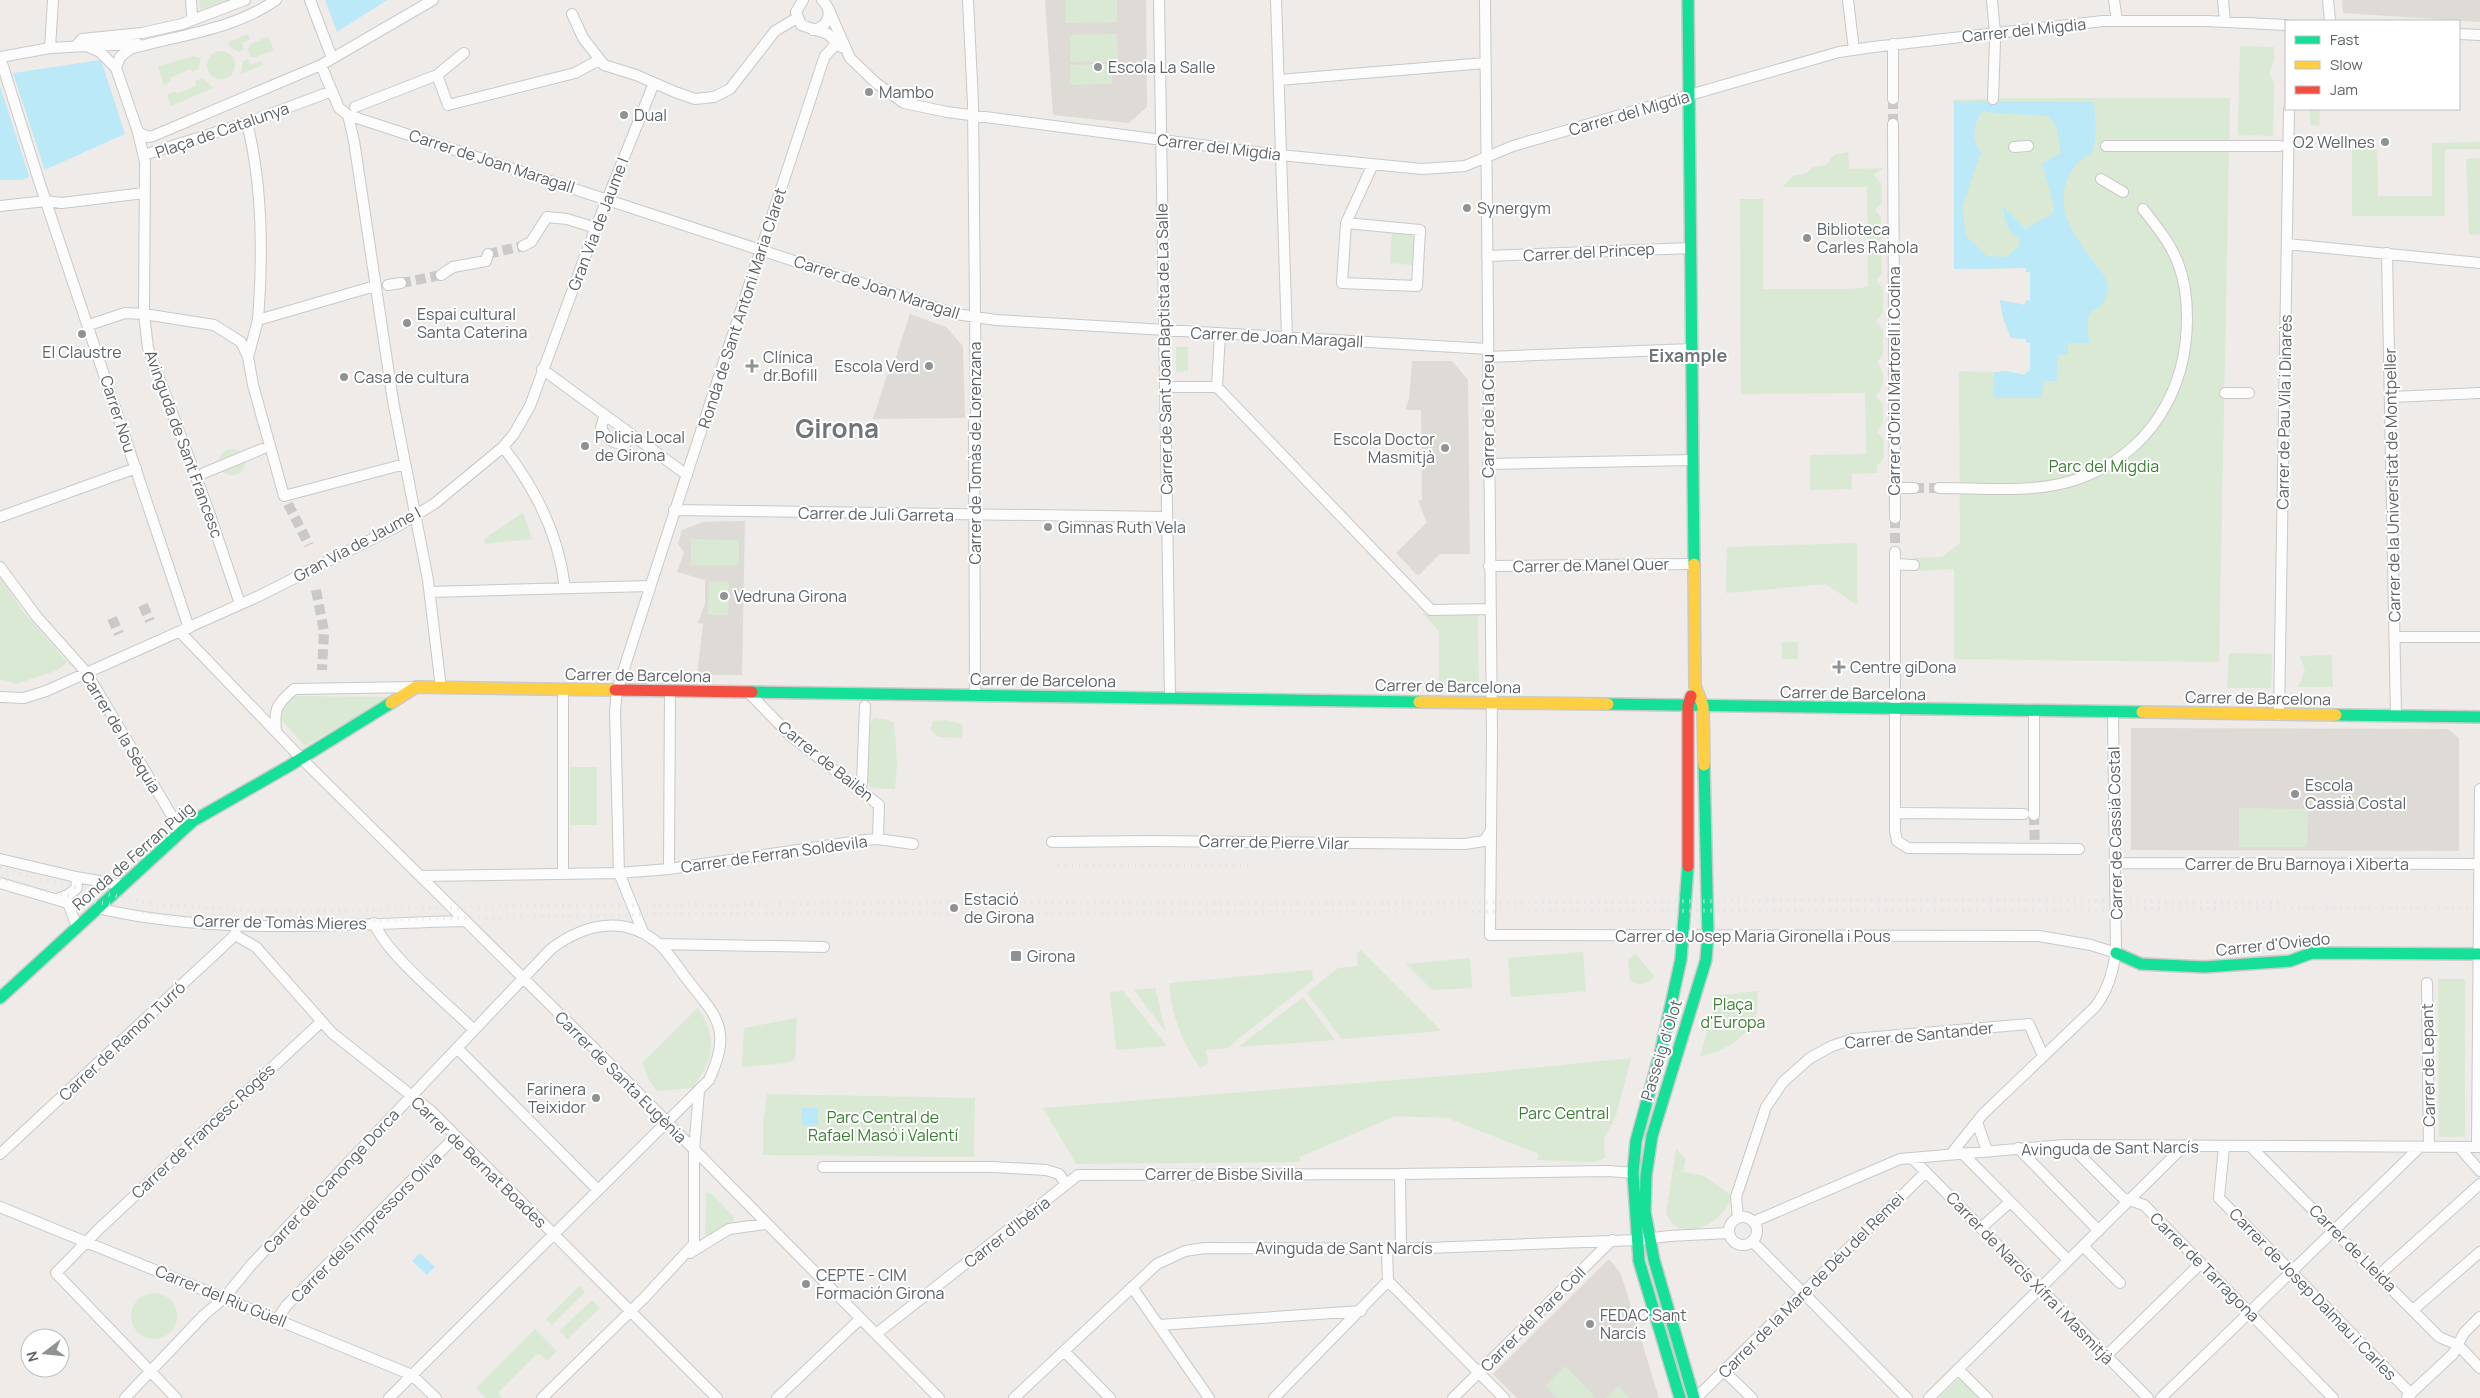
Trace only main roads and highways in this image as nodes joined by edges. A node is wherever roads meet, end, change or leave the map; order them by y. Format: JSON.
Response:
{"nodes":[{"id":1,"x":1688,"y":0,"type":"edge"},
{"id":2,"x":1695,"y":686,"type":"junction"},
{"id":3,"x":416,"y":687,"type":"joint"},
{"id":4,"x":1688,"y":705,"type":"junction"},
{"id":5,"x":1703,"y":706,"type":"junction"},
{"id":6,"x":2480,"y":717,"type":"edge"},
{"id":7,"x":2116,"y":953,"type":"road end"},
{"id":8,"x":2479,"y":954,"type":"edge"},
{"id":9,"x":0,"y":998,"type":"edge"},
{"id":10,"x":1680,"y":1398,"type":"edge"},
{"id":11,"x":1695,"y":1398,"type":"edge"}],
"edges":[{"from":1,"to":2,"type":"main road"},
{"from":2,"to":4,"type":"main road"},
{"from":2,"to":5,"type":"main road"},
{"from":3,"to":4,"type":"main road","name":"Carrer de Barcelona"},
{"from":3,"to":9,"type":"main road","name":"Ronda de Ferran Puig"},
{"from":4,"to":5,"type":"main road","name":"Carrer de Barcelona"},
{"from":4,"to":10,"type":"main road","name":"Passeig d'Olot"},
{"from":5,"to":6,"type":"main road","name":"Carrer de Barcelona"},
{"from":5,"to":11,"type":"main road","name":"Passeig d'Olot"},
{"from":7,"to":8,"type":"main road","name":"Carrer d'Oviedo"}]}
